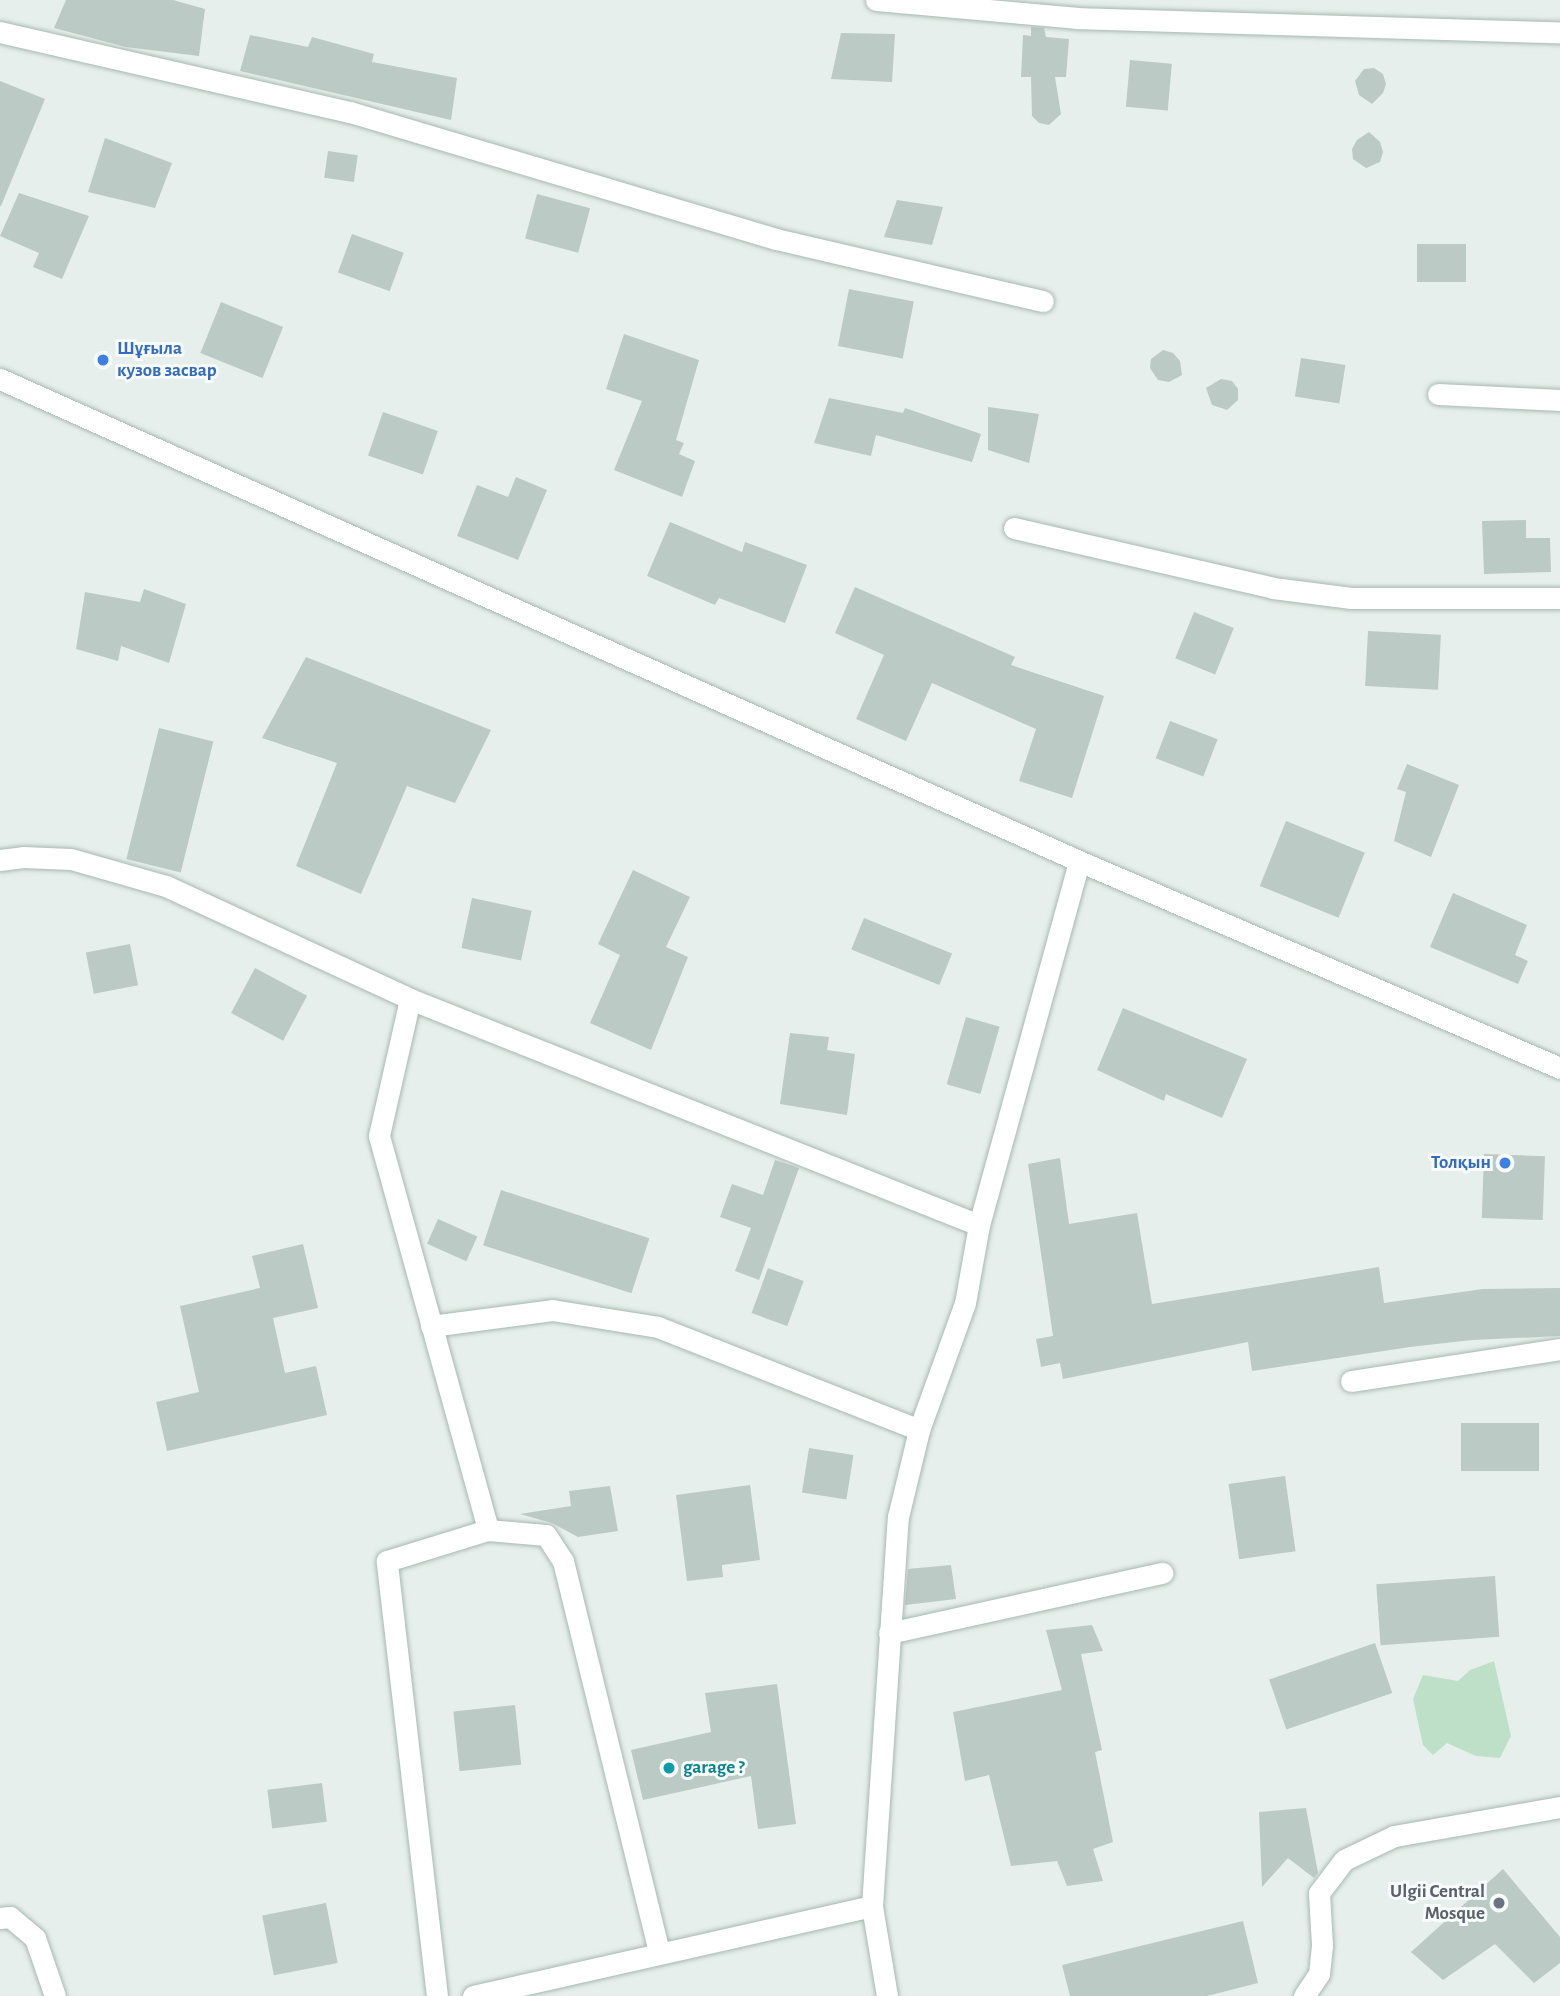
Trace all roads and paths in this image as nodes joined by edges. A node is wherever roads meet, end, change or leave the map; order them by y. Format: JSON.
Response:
{"nodes":[{"id":1,"x":876,"y":0,"type":"edge"},
{"id":2,"x":0,"y":32,"type":"edge"},
{"id":3,"x":1560,"y":32,"type":"edge"},
{"id":4,"x":1043,"y":301,"type":"dead end"},
{"id":5,"x":0,"y":379,"type":"edge"},
{"id":6,"x":1438,"y":394,"type":"dead end"},
{"id":7,"x":1560,"y":400,"type":"edge"},
{"id":8,"x":1014,"y":528,"type":"dead end"},
{"id":9,"x":1560,"y":598,"type":"edge"},
{"id":10,"x":0,"y":860,"type":"edge"},
{"id":11,"x":1079,"y":861,"type":"junction"},
{"id":12,"x":410,"y":999,"type":"junction"},
{"id":13,"x":1560,"y":1068,"type":"edge"},
{"id":14,"x":979,"y":1225,"type":"junction"},
{"id":15,"x":431,"y":1326,"type":"junction"},
{"id":16,"x":1560,"y":1349,"type":"edge"},
{"id":17,"x":1350,"y":1381,"type":"dead end"},
{"id":18,"x":919,"y":1430,"type":"junction"},
{"id":19,"x":488,"y":1530,"type":"junction"},
{"id":20,"x":1163,"y":1573,"type":"dead end"},
{"id":21,"x":888,"y":1633,"type":"junction"},
{"id":22,"x":1560,"y":1807,"type":"edge"},
{"id":23,"x":872,"y":1906,"type":"junction"},
{"id":24,"x":0,"y":1918,"type":"edge"},
{"id":25,"x":659,"y":1952,"type":"junction"},
{"id":26,"x":55,"y":1996,"type":"edge"},
{"id":27,"x":437,"y":1996,"type":"edge"},
{"id":28,"x":473,"y":1996,"type":"edge"},
{"id":29,"x":887,"y":1996,"type":"edge"},
{"id":30,"x":1304,"y":1996,"type":"edge"}],
"edges":[{"from":1,"to":3,"type":"street"},
{"from":2,"to":4,"type":"street"},
{"from":5,"to":11,"type":"street"},
{"from":6,"to":7,"type":"street"},
{"from":8,"to":9,"type":"street"},
{"from":10,"to":12,"type":"street"},
{"from":11,"to":13,"type":"street"},
{"from":11,"to":14,"type":"street"},
{"from":12,"to":14,"type":"street"},
{"from":12,"to":15,"type":"street"},
{"from":14,"to":18,"type":"street"},
{"from":15,"to":18,"type":"street"},
{"from":15,"to":19,"type":"street"},
{"from":16,"to":17,"type":"street"},
{"from":18,"to":21,"type":"street"},
{"from":19,"to":25,"type":"street"},
{"from":19,"to":27,"type":"street"},
{"from":20,"to":21,"type":"street"},
{"from":21,"to":23,"type":"street"},
{"from":22,"to":30,"type":"street"},
{"from":23,"to":25,"type":"street"},
{"from":23,"to":29,"type":"street"},
{"from":24,"to":26,"type":"street"},
{"from":25,"to":28,"type":"street"}]}
